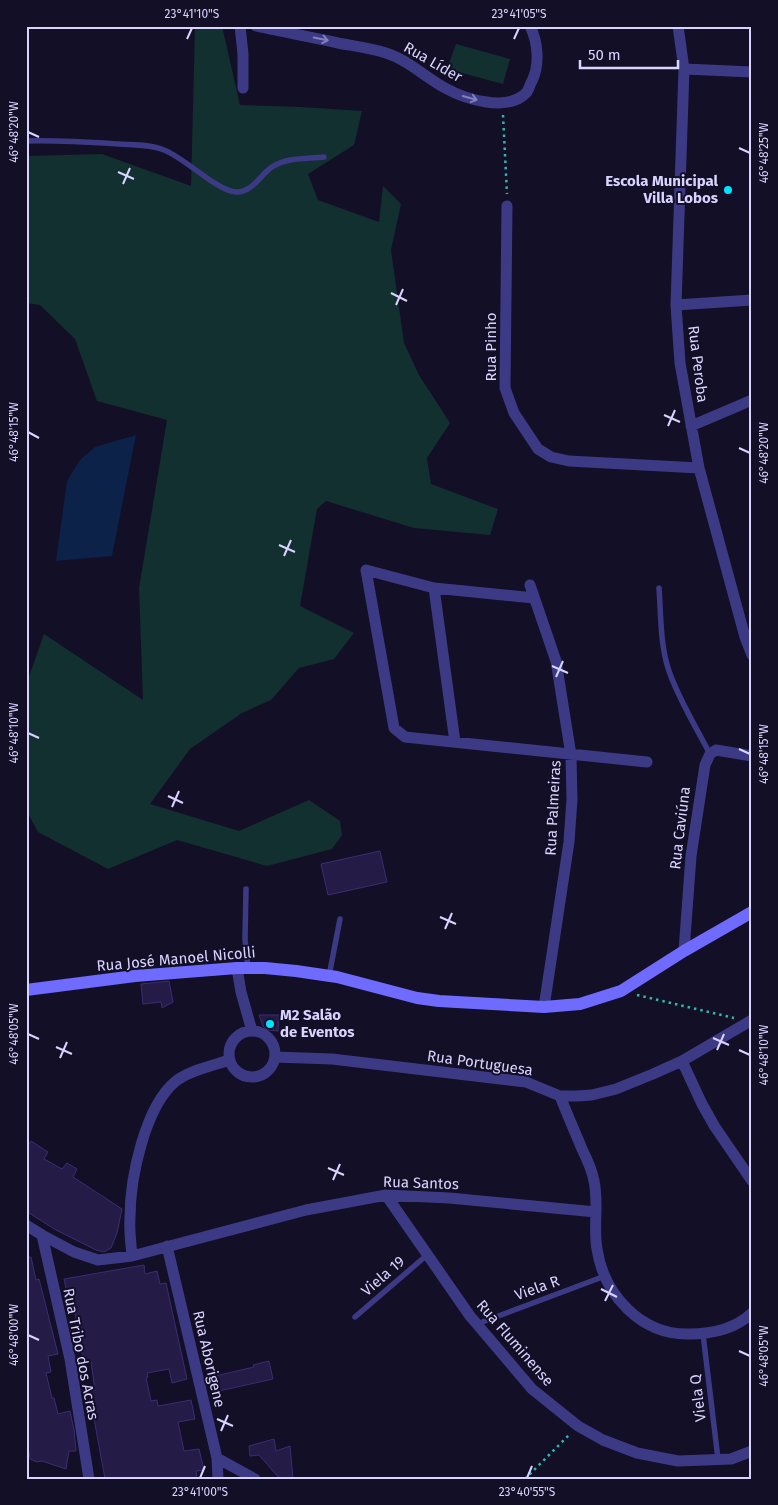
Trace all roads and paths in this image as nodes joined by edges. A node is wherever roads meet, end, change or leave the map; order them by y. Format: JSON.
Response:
{"nodes":[{"id":1,"x":240,"y":26,"type":"edge"},
{"id":2,"x":256,"y":26,"type":"edge"},
{"id":3,"x":530,"y":26,"type":"edge"},
{"id":4,"x":678,"y":26,"type":"edge"},
{"id":5,"x":684,"y":69,"type":"junction"},
{"id":6,"x":752,"y":72,"type":"edge"},
{"id":7,"x":243,"y":88,"type":"dead end"},
{"id":8,"x":502,"y":102,"type":"junction"},
{"id":9,"x":26,"y":141,"type":"edge"},
{"id":10,"x":324,"y":157,"type":"dead end"},
{"id":11,"x":507,"y":206,"type":"joint"},
{"id":12,"x":752,"y":300,"type":"edge"},
{"id":13,"x":676,"y":305,"type":"junction"},
{"id":14,"x":752,"y":400,"type":"edge"},
{"id":15,"x":691,"y":426,"type":"junction"},
{"id":16,"x":699,"y":468,"type":"junction"},
{"id":17,"x":530,"y":585,"type":"dead end"},
{"id":18,"x":434,"y":588,"type":"junction"},
{"id":19,"x":659,"y":588,"type":"dead end"},
{"id":20,"x":534,"y":598,"type":"junction"},
{"id":21,"x":748,"y":634,"type":"edge"},
{"id":22,"x":752,"y":655,"type":"edge"},
{"id":23,"x":454,"y":742,"type":"junction"},
{"id":24,"x":710,"y":754,"type":"junction"},
{"id":25,"x":571,"y":755,"type":"junction"},
{"id":26,"x":752,"y":756,"type":"edge"},
{"id":27,"x":647,"y":762,"type":"dead end"},
{"id":28,"x":246,"y":889,"type":"dead end"},
{"id":29,"x":752,"y":912,"type":"edge"},
{"id":30,"x":340,"y":919,"type":"dead end"},
{"id":31,"x":684,"y":950,"type":"junction"},
{"id":32,"x":243,"y":968,"type":"junction"},
{"id":33,"x":329,"y":976,"type":"junction"},
{"id":34,"x":26,"y":990,"type":"edge"},
{"id":35,"x":621,"y":991,"type":"junction"},
{"id":36,"x":544,"y":1006,"type":"junction"},
{"id":37,"x":751,"y":1021,"type":"edge"},
{"id":38,"x":252,"y":1031,"type":"junction"},
{"id":39,"x":275,"y":1057,"type":"junction"},
{"id":40,"x":229,"y":1060,"type":"junction"},
{"id":41,"x":682,"y":1061,"type":"junction"},
{"id":42,"x":560,"y":1096,"type":"junction"},
{"id":43,"x":751,"y":1177,"type":"edge"},
{"id":44,"x":386,"y":1195,"type":"junction"},
{"id":45,"x":596,"y":1212,"type":"junction"},
{"id":46,"x":26,"y":1225,"type":"edge"},
{"id":47,"x":42,"y":1235,"type":"junction"},
{"id":48,"x":167,"y":1246,"type":"junction"},
{"id":49,"x":427,"y":1254,"type":"junction"},
{"id":50,"x":132,"y":1256,"type":"junction"},
{"id":51,"x":605,"y":1276,"type":"junction"},
{"id":52,"x":752,"y":1313,"type":"edge"},
{"id":53,"x":355,"y":1316,"type":"dead end"},
{"id":54,"x":477,"y":1324,"type":"junction"},
{"id":55,"x":704,"y":1334,"type":"junction"},
{"id":56,"x":578,"y":1426,"type":"junction"},
{"id":57,"x":752,"y":1451,"type":"edge"},
{"id":58,"x":217,"y":1458,"type":"junction"},
{"id":59,"x":718,"y":1459,"type":"junction"},
{"id":60,"x":89,"y":1479,"type":"edge"},
{"id":61,"x":218,"y":1479,"type":"edge"},
{"id":62,"x":255,"y":1479,"type":"edge"},
{"id":63,"x":525,"y":1479,"type":"edge"}],
"edges":[{"from":1,"to":7,"type":"street"},
{"from":2,"to":8,"type":"street","name":"Rua Líder","one_way":true},
{"from":3,"to":8,"type":"street","name":"Rua Líder"},
{"from":4,"to":5,"type":"street","name":"Rua Peroba"},
{"from":5,"to":6,"type":"street"},
{"from":5,"to":13,"type":"street","name":"Rua Peroba"},
{"from":8,"to":11,"type":"path"},
{"from":9,"to":10,"type":"lane"},
{"from":11,"to":16,"type":"street","name":"Rua Pinho"},
{"from":12,"to":13,"type":"street"},
{"from":13,"to":15,"type":"street","name":"Rua Peroba"},
{"from":14,"to":15,"type":"street"},
{"from":15,"to":16,"type":"street","name":"Rua Peroba"},
{"from":16,"to":21,"type":"street","name":"Rua Peroba"},
{"from":17,"to":20,"type":"street","name":"Rua Palmeiras"},
{"from":18,"to":20,"type":"street"},
{"from":18,"to":23,"type":"street"},
{"from":18,"to":23,"type":"street"},
{"from":19,"to":24,"type":"lane"},
{"from":20,"to":25,"type":"street","name":"Rua Palmeiras"},
{"from":21,"to":22,"type":"street","name":"Rua Peroba"},
{"from":23,"to":25,"type":"street"},
{"from":24,"to":26,"type":"street"},
{"from":24,"to":31,"type":"street","name":"Rua Caviúna"},
{"from":25,"to":27,"type":"street"},
{"from":25,"to":36,"type":"street","name":"Rua Palmeiras"},
{"from":28,"to":32,"type":"lane"},
{"from":29,"to":31,"type":"main road","name":"Rua José Manoel Nicolli"},
{"from":30,"to":33,"type":"lane"},
{"from":31,"to":35,"type":"main road","name":"Rua José Manoel Nicolli"},
{"from":32,"to":33,"type":"main road","name":"Rua José Manoel Nicolli"},
{"from":32,"to":34,"type":"main road","name":"Rua José Manoel Nicolli"},
{"from":32,"to":38,"type":"street"},
{"from":33,"to":36,"type":"main road","name":"Rua José Manoel Nicolli"},
{"from":35,"to":36,"type":"main road","name":"Rua José Manoel Nicolli"},
{"from":35,"to":37,"type":"path"},
{"from":37,"to":41,"type":"street","name":"Rua Portuguesa"},
{"from":38,"to":39,"type":"street"},
{"from":38,"to":40,"type":"street"},
{"from":39,"to":40,"type":"street"},
{"from":39,"to":42,"type":"street","name":"Rua Portuguesa"},
{"from":40,"to":50,"type":"street"},
{"from":41,"to":42,"type":"street","name":"Rua Portuguesa"},
{"from":41,"to":43,"type":"street"},
{"from":42,"to":45,"type":"street"},
{"from":44,"to":45,"type":"street","name":"Rua Santos"},
{"from":44,"to":48,"type":"street","name":"Rua Santos"},
{"from":44,"to":49,"type":"street","name":"Rua Fluminense"},
{"from":45,"to":51,"type":"street"},
{"from":46,"to":47,"type":"street","name":"Rua Santos"},
{"from":47,"to":50,"type":"street","name":"Rua Santos"},
{"from":47,"to":60,"type":"street","name":"Rua Tribo dos Acras"},
{"from":48,"to":50,"type":"street","name":"Rua Santos"},
{"from":48,"to":58,"type":"street","name":"Rua Aborigene"},
{"from":49,"to":53,"type":"lane","name":"Viela 19"},
{"from":49,"to":54,"type":"street","name":"Rua Fluminense"},
{"from":51,"to":54,"type":"lane","name":"Viela R"},
{"from":51,"to":55,"type":"street"},
{"from":52,"to":55,"type":"street"},
{"from":54,"to":56,"type":"street","name":"Rua Fluminense"},
{"from":55,"to":59,"type":"lane","name":"Viela Q"},
{"from":56,"to":59,"type":"street","name":"Rua Fluminense"},
{"from":56,"to":63,"type":"path"},
{"from":57,"to":59,"type":"street","name":"Rua Fluminense"},
{"from":58,"to":61,"type":"street","name":"Rua Aborigene"},
{"from":58,"to":62,"type":"street"}]}
